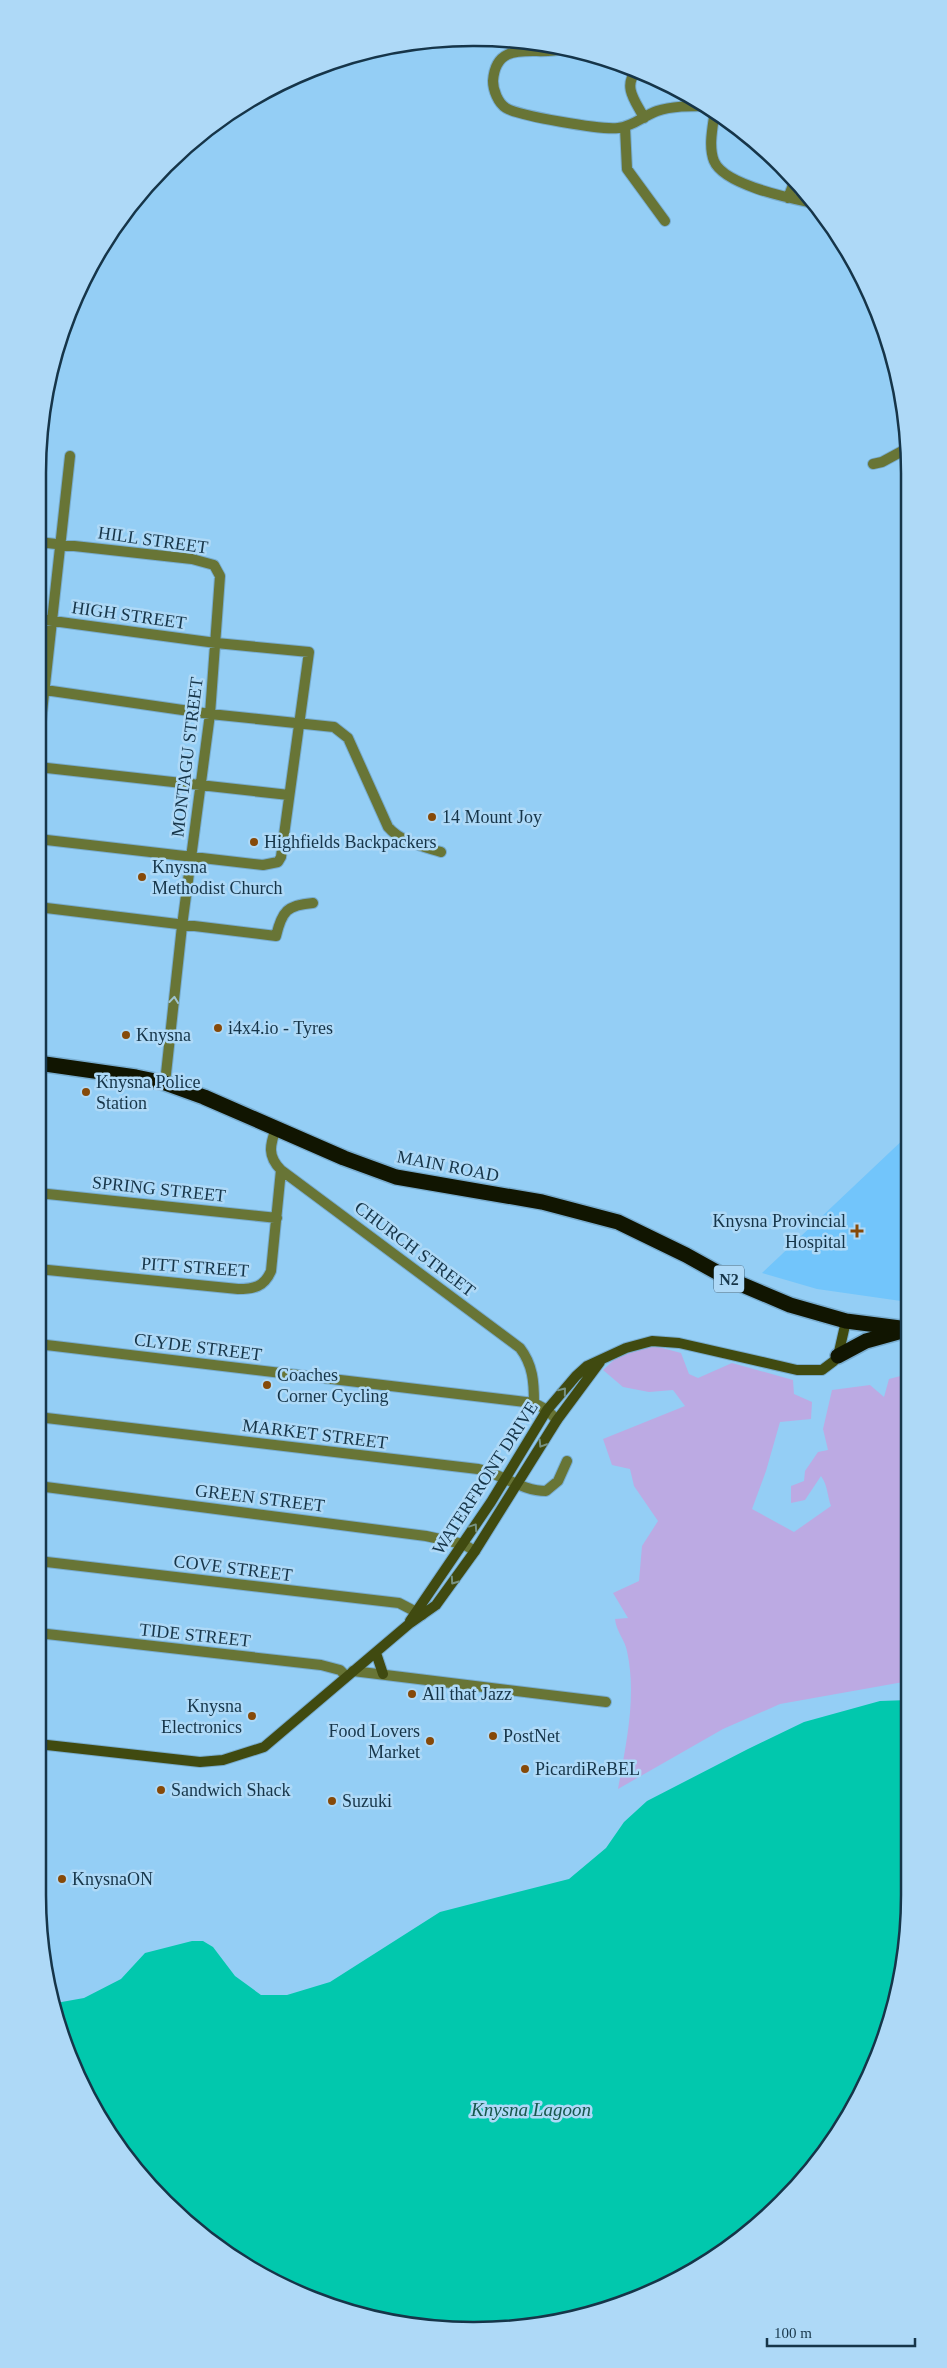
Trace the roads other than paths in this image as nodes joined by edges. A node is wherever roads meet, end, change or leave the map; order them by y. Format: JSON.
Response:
{"nodes":[{"id":1,"x":532,"y":50,"type":"edge"},
{"id":2,"x":632,"y":77,"type":"edge"},
{"id":3,"x":693,"y":107,"type":"edge"},
{"id":4,"x":644,"y":118,"type":"junction"},
{"id":5,"x":714,"y":120,"type":"edge"},
{"id":6,"x":625,"y":127,"type":"junction"},
{"id":7,"x":792,"y":188,"type":"edge"},
{"id":8,"x":788,"y":198,"type":"junction"},
{"id":9,"x":802,"y":201,"type":"edge"},
{"id":10,"x":665,"y":221,"type":"dead end"},
{"id":11,"x":900,"y":452,"type":"edge"},
{"id":12,"x":70,"y":456,"type":"dead end"},
{"id":13,"x":873,"y":464,"type":"dead end"},
{"id":14,"x":46,"y":543,"type":"edge"},
{"id":15,"x":59,"y":545,"type":"junction"},
{"id":16,"x":46,"y":620,"type":"edge"},
{"id":17,"x":52,"y":621,"type":"junction"},
{"id":18,"x":216,"y":643,"type":"junction"},
{"id":19,"x":46,"y":659,"type":"edge"},
{"id":20,"x":46,"y":691,"type":"edge"},
{"id":21,"x":210,"y":714,"type":"junction"},
{"id":22,"x":299,"y":724,"type":"junction"},
{"id":23,"x":46,"y":768,"type":"edge"},
{"id":24,"x":201,"y":786,"type":"junction"},
{"id":25,"x":289,"y":795,"type":"junction"},
{"id":26,"x":46,"y":841,"type":"edge"},
{"id":27,"x":441,"y":852,"type":"dead end"},
{"id":28,"x":192,"y":858,"type":"junction"},
{"id":29,"x":313,"y":903,"type":"dead end"},
{"id":30,"x":46,"y":908,"type":"edge"},
{"id":31,"x":182,"y":926,"type":"junction"},
{"id":32,"x":46,"y":1064,"type":"edge"},
{"id":33,"x":165,"y":1083,"type":"junction"},
{"id":34,"x":276,"y":1128,"type":"junction"},
{"id":35,"x":281,"y":1170,"type":"junction"},
{"id":36,"x":46,"y":1193,"type":"edge"},
{"id":37,"x":278,"y":1218,"type":"junction"},
{"id":38,"x":46,"y":1270,"type":"edge"},
{"id":39,"x":846,"y":1321,"type":"junction"},
{"id":40,"x":901,"y":1328,"type":"edge"},
{"id":41,"x":901,"y":1331,"type":"edge"},
{"id":42,"x":46,"y":1345,"type":"edge"},
{"id":43,"x":838,"y":1356,"type":"junction"},
{"id":44,"x":600,"y":1362,"type":"junction"},
{"id":45,"x":534,"y":1403,"type":"junction"},
{"id":46,"x":547,"y":1410,"type":"junction"},
{"id":47,"x":46,"y":1417,"type":"edge"},
{"id":48,"x":557,"y":1420,"type":"junction"},
{"id":49,"x":567,"y":1461,"type":"dead end"},
{"id":50,"x":506,"y":1477,"type":"junction"},
{"id":51,"x":517,"y":1483,"type":"junction"},
{"id":52,"x":46,"y":1487,"type":"edge"},
{"id":53,"x":463,"y":1544,"type":"junction"},
{"id":54,"x":475,"y":1552,"type":"junction"},
{"id":55,"x":46,"y":1562,"type":"edge"},
{"id":56,"x":419,"y":1612,"type":"junction"},
{"id":57,"x":46,"y":1635,"type":"edge"},
{"id":58,"x":376,"y":1653,"type":"junction"},
{"id":59,"x":349,"y":1673,"type":"junction"},
{"id":60,"x":383,"y":1674,"type":"junction"},
{"id":61,"x":606,"y":1702,"type":"dead end"},
{"id":62,"x":46,"y":1745,"type":"edge"}],
"edges":[{"from":1,"to":6,"type":"street"},
{"from":2,"to":4,"type":"street"},
{"from":3,"to":4,"type":"street"},
{"from":4,"to":6,"type":"street"},
{"from":5,"to":8,"type":"street"},
{"from":6,"to":10,"type":"street"},
{"from":7,"to":8,"type":"street"},
{"from":8,"to":9,"type":"street"},
{"from":11,"to":13,"type":"street"},
{"from":12,"to":15,"type":"street"},
{"from":14,"to":15,"type":"street","name":"HILL STREET"},
{"from":15,"to":17,"type":"street"},
{"from":15,"to":18,"type":"street","name":"HILL STREET"},
{"from":16,"to":17,"type":"street","name":"HIGH STREET"},
{"from":17,"to":18,"type":"street","name":"HIGH STREET"},
{"from":17,"to":19,"type":"street"},
{"from":18,"to":21,"type":"street","name":"MONTAGU STREET"},
{"from":18,"to":22,"type":"street","name":"HIGH STREET"},
{"from":20,"to":21,"type":"street"},
{"from":21,"to":22,"type":"street"},
{"from":21,"to":24,"type":"street","name":"MONTAGU STREET"},
{"from":22,"to":25,"type":"street"},
{"from":22,"to":27,"type":"street"},
{"from":23,"to":24,"type":"street"},
{"from":24,"to":25,"type":"street"},
{"from":24,"to":28,"type":"street","name":"MONTAGU STREET"},
{"from":25,"to":28,"type":"street"},
{"from":26,"to":28,"type":"street"},
{"from":28,"to":31,"type":"street","name":"MONTAGU STREET"},
{"from":29,"to":31,"type":"street"},
{"from":30,"to":31,"type":"street"},
{"from":33,"to":31,"type":"street","name":"MONTAGU STREET","one_way":true},
{"from":32,"to":33,"type":"highway","name":"MAIN ROAD","number":"N2"},
{"from":33,"to":34,"type":"highway","name":"MAIN ROAD","number":"N2"},
{"from":34,"to":35,"type":"street","name":"CHURCH STREET"},
{"from":34,"to":39,"type":"highway","name":"MAIN ROAD","number":"N2"},
{"from":35,"to":37,"type":"street","name":"PITT STREET"},
{"from":35,"to":45,"type":"street","name":"CHURCH STREET"},
{"from":36,"to":37,"type":"street","name":"SPRING STREET"},
{"from":37,"to":38,"type":"street","name":"PITT STREET"},
{"from":39,"to":40,"type":"highway","number":"N2"},
{"from":39,"to":43,"type":"street"},
{"from":41,"to":43,"type":"highway"},
{"from":42,"to":45,"type":"street","name":"CLYDE STREET"},
{"from":43,"to":44,"type":"street","name":"WATERFRONT DRIVE"},
{"from":46,"to":44,"type":"street","name":"WATERFRONT DRIVE","one_way":true},
{"from":44,"to":48,"type":"street","name":"WATERFRONT DRIVE"},
{"from":45,"to":46,"type":"street","name":"CLYDE STREET"},
{"from":46,"to":48,"type":"street","name":"CLYDE STREET"},
{"from":46,"to":50,"type":"street","name":"WATERFRONT DRIVE"},
{"from":47,"to":50,"type":"street","name":"MARKET STREET"},
{"from":48,"to":51,"type":"street","name":"WATERFRONT DRIVE","one_way":true},
{"from":49,"to":51,"type":"street","name":"MARKET STREET"},
{"from":50,"to":51,"type":"street","name":"MARKET STREET"},
{"from":53,"to":50,"type":"street","name":"WATERFRONT DRIVE","one_way":true},
{"from":51,"to":54,"type":"street","name":"WATERFRONT DRIVE"},
{"from":52,"to":53,"type":"street","name":"GREEN STREET"},
{"from":53,"to":54,"type":"street","name":"GREEN STREET"},
{"from":53,"to":56,"type":"street","name":"WATERFRONT DRIVE"},
{"from":54,"to":56,"type":"street","name":"WATERFRONT DRIVE","one_way":true},
{"from":55,"to":56,"type":"street","name":"COVE STREET"},
{"from":56,"to":58,"type":"street","name":"WATERFRONT DRIVE"},
{"from":57,"to":59,"type":"street","name":"TIDE STREET"},
{"from":58,"to":59,"type":"street","name":"WATERFRONT DRIVE"},
{"from":58,"to":60,"type":"street"},
{"from":59,"to":60,"type":"street","name":"TIDE STREET"},
{"from":59,"to":62,"type":"street","name":"WATERFRONT DRIVE"},
{"from":60,"to":61,"type":"street","name":"TIDE STREET"}]}
